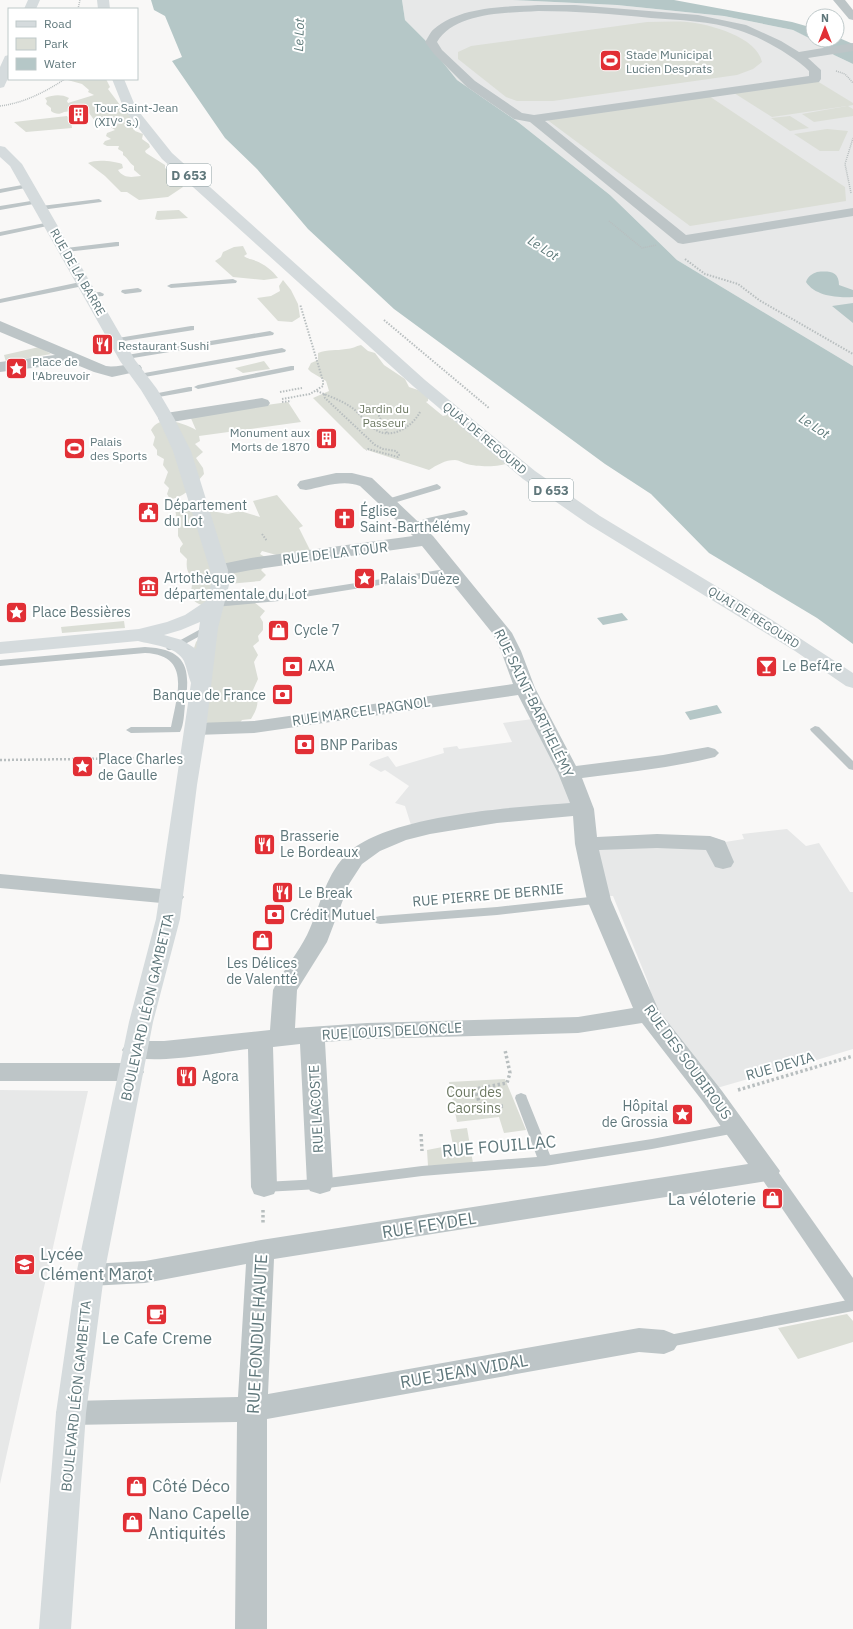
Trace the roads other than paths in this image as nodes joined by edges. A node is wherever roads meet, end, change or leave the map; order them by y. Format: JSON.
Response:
{"nodes":[{"id":1,"x":839,"y":0,"type":"edge"},
{"id":2,"x":853,"y":17,"type":"edge"},
{"id":3,"x":853,"y":47,"type":"edge"},
{"id":4,"x":797,"y":56,"type":"junction"},
{"id":5,"x":8,"y":63,"type":"edge"},
{"id":6,"x":118,"y":80,"type":"edge"},
{"id":7,"x":0,"y":84,"type":"edge"},
{"id":8,"x":534,"y":119,"type":"junction"},
{"id":9,"x":0,"y":150,"type":"edge"},
{"id":10,"x":28,"y":186,"type":"junction"},
{"id":11,"x":0,"y":191,"type":"edge"},
{"id":12,"x":99,"y":201,"type":"dead end"},
{"id":13,"x":39,"y":205,"type":"junction"},
{"id":14,"x":0,"y":208,"type":"edge"},
{"id":15,"x":849,"y":213,"type":"edge"},
{"id":16,"x":50,"y":224,"type":"junction"},
{"id":17,"x":0,"y":234,"type":"edge"},
{"id":18,"x":116,"y":244,"type":"dead end"},
{"id":19,"x":66,"y":250,"type":"junction"},
{"id":20,"x":233,"y":281,"type":"dead end"},
{"id":21,"x":171,"y":286,"type":"dead end"},
{"id":22,"x":138,"y":290,"type":"dead end"},
{"id":23,"x":92,"y":291,"type":"junction"},
{"id":24,"x":125,"y":292,"type":"dead end"},
{"id":25,"x":0,"y":301,"type":"edge"},
{"id":26,"x":0,"y":326,"type":"edge"},
{"id":27,"x":191,"y":328,"type":"dead end"},
{"id":28,"x":270,"y":333,"type":"dead end"},
{"id":29,"x":118,"y":340,"type":"junction"},
{"id":30,"x":282,"y":350,"type":"dead end"},
{"id":31,"x":72,"y":358,"type":"junction"},
{"id":32,"x":0,"y":367,"type":"edge"},
{"id":33,"x":133,"y":367,"type":"junction"},
{"id":34,"x":291,"y":368,"type":"dead end"},
{"id":35,"x":198,"y":387,"type":"dead end"},
{"id":36,"x":189,"y":389,"type":"dead end"},
{"id":37,"x":153,"y":396,"type":"junction"},
{"id":38,"x":262,"y":403,"type":"road end"},
{"id":39,"x":166,"y":418,"type":"junction"},
{"id":40,"x":306,"y":486,"type":"dead end"},
{"id":41,"x":437,"y":488,"type":"dead end"},
{"id":42,"x":387,"y":502,"type":"junction"},
{"id":43,"x":464,"y":513,"type":"dead end"},
{"id":44,"x":413,"y":526,"type":"junction"},
{"id":45,"x":427,"y":540,"type":"junction"},
{"id":46,"x":219,"y":570,"type":"junction"},
{"id":47,"x":452,"y":571,"type":"junction"},
{"id":48,"x":215,"y":604,"type":"junction"},
{"id":49,"x":208,"y":628,"type":"junction"},
{"id":50,"x":139,"y":635,"type":"junction"},
{"id":51,"x":0,"y":648,"type":"edge"},
{"id":52,"x":171,"y":649,"type":"junction"},
{"id":53,"x":0,"y":663,"type":"edge"},
{"id":54,"x":853,"y":682,"type":"edge"},
{"id":55,"x":202,"y":683,"type":"junction"},
{"id":56,"x":525,"y":688,"type":"junction"},
{"id":57,"x":196,"y":729,"type":"junction"},
{"id":58,"x":815,"y":729,"type":"dead end"},
{"id":59,"x":131,"y":730,"type":"dead end"},
{"id":60,"x":708,"y":753,"type":"dead end"},
{"id":61,"x":853,"y":767,"type":"edge"},
{"id":62,"x":569,"y":773,"type":"junction"},
{"id":63,"x":583,"y":809,"type":"junction"},
{"id":64,"x":586,"y":844,"type":"junction"},
{"id":65,"x":723,"y":862,"type":"dead end"},
{"id":66,"x":0,"y":881,"type":"edge"},
{"id":67,"x":172,"y":897,"type":"junction"},
{"id":68,"x":599,"y":900,"type":"junction"},
{"id":69,"x":380,"y":920,"type":"dead end"},
{"id":70,"x":648,"y":1014,"type":"junction"},
{"id":71,"x":312,"y":1035,"type":"junction"},
{"id":72,"x":271,"y":1038,"type":"junction"},
{"id":73,"x":133,"y":1061,"type":"junction"},
{"id":74,"x":0,"y":1072,"type":"edge"},
{"id":75,"x":522,"y":1101,"type":"road end"},
{"id":76,"x":736,"y":1128,"type":"junction"},
{"id":77,"x":545,"y":1161,"type":"junction"},
{"id":78,"x":767,"y":1171,"type":"junction"},
{"id":79,"x":320,"y":1184,"type":"junction"},
{"id":80,"x":264,"y":1187,"type":"joint"},
{"id":81,"x":261,"y":1251,"type":"junction"},
{"id":82,"x":90,"y":1275,"type":"junction"},
{"id":83,"x":853,"y":1295,"type":"edge"},
{"id":84,"x":853,"y":1305,"type":"edge"},
{"id":85,"x":664,"y":1342,"type":"joint"},
{"id":86,"x":252,"y":1409,"type":"junction"},
{"id":87,"x":71,"y":1413,"type":"junction"},
{"id":88,"x":55,"y":1629,"type":"edge"},
{"id":89,"x":251,"y":1629,"type":"edge"}],
"edges":[{"from":1,"to":2,"type":"street"},
{"from":3,"to":4,"type":"street"},
{"from":4,"to":8,"type":"street"},
{"from":4,"to":8,"type":"street"},
{"from":5,"to":7,"type":"main road"},
{"from":6,"to":54,"type":"main road","name":"QUAI DE REGOURD","number":"D 653"},
{"from":8,"to":15,"type":"street"},
{"from":9,"to":10,"type":"main road","name":"RUE DE LA BARRE"},
{"from":10,"to":11,"type":"lane"},
{"from":10,"to":13,"type":"main road","name":"RUE DE LA BARRE"},
{"from":12,"to":13,"type":"lane"},
{"from":13,"to":14,"type":"lane"},
{"from":13,"to":16,"type":"main road","name":"RUE DE LA BARRE"},
{"from":16,"to":17,"type":"lane"},
{"from":16,"to":19,"type":"main road","name":"RUE DE LA BARRE"},
{"from":18,"to":19,"type":"lane"},
{"from":19,"to":23,"type":"main road","name":"RUE DE LA BARRE"},
{"from":20,"to":21,"type":"lane"},
{"from":22,"to":24,"type":"lane"},
{"from":23,"to":25,"type":"lane"},
{"from":23,"to":29,"type":"main road","name":"RUE DE LA BARRE"},
{"from":26,"to":31,"type":"street"},
{"from":27,"to":29,"type":"lane"},
{"from":28,"to":33,"type":"lane"},
{"from":29,"to":33,"type":"main road","name":"RUE DE LA BARRE"},
{"from":30,"to":33,"type":"lane"},
{"from":31,"to":32,"type":"street"},
{"from":31,"to":33,"type":"street"},
{"from":33,"to":37,"type":"main road","name":"RUE DE LA BARRE"},
{"from":34,"to":35,"type":"lane"},
{"from":36,"to":37,"type":"lane"},
{"from":37,"to":39,"type":"main road","name":"BOULEVARD LÉON GAMBETTA"},
{"from":38,"to":39,"type":"street"},
{"from":39,"to":46,"type":"main road","name":"BOULEVARD LÉON GAMBETTA"},
{"from":40,"to":42,"type":"street","name":"RUE SAINT-BARTHELÉMY"},
{"from":41,"to":42,"type":"lane"},
{"from":42,"to":44,"type":"street","name":"RUE SAINT-BARTHELÉMY"},
{"from":43,"to":44,"type":"lane"},
{"from":44,"to":45,"type":"street","name":"RUE SAINT-BARTHELÉMY"},
{"from":45,"to":46,"type":"street","name":"RUE DE LA TOUR"},
{"from":45,"to":47,"type":"street","name":"RUE SAINT-BARTHELÉMY"},
{"from":46,"to":48,"type":"main road","name":"BOULEVARD LÉON GAMBETTA"},
{"from":47,"to":48,"type":"lane"},
{"from":47,"to":56,"type":"street","name":"RUE SAINT-BARTHELÉMY"},
{"from":48,"to":49,"type":"main road","name":"BOULEVARD LÉON GAMBETTA"},
{"from":48,"to":50,"type":"main road"},
{"from":49,"to":52,"type":"lane"},
{"from":49,"to":55,"type":"main road","name":"BOULEVARD LÉON GAMBETTA"},
{"from":50,"to":51,"type":"main road"},
{"from":50,"to":52,"type":"main road"},
{"from":52,"to":53,"type":"lane"},
{"from":52,"to":55,"type":"main road"},
{"from":52,"to":59,"type":"lane"},
{"from":55,"to":57,"type":"main road","name":"BOULEVARD LÉON GAMBETTA"},
{"from":56,"to":57,"type":"street","name":"RUE MARCEL PAGNOL"},
{"from":56,"to":62,"type":"street","name":"RUE SAINT-BARTHELÉMY"},
{"from":57,"to":67,"type":"main road","name":"BOULEVARD LÉON GAMBETTA"},
{"from":58,"to":61,"type":"lane"},
{"from":60,"to":62,"type":"street"},
{"from":62,"to":63,"type":"street","name":"RUE SAINT-BARTHELÉMY"},
{"from":63,"to":64,"type":"street","name":"RUE DES SOUBIROUS"},
{"from":63,"to":72,"type":"street"},
{"from":64,"to":65,"type":"street"},
{"from":64,"to":68,"type":"street","name":"RUE DES SOUBIROUS"},
{"from":66,"to":67,"type":"street"},
{"from":67,"to":73,"type":"main road","name":"BOULEVARD LÉON GAMBETTA"},
{"from":68,"to":69,"type":"lane","name":"RUE PIERRE DE BERNIE"},
{"from":68,"to":70,"type":"street","name":"RUE DES SOUBIROUS"},
{"from":70,"to":71,"type":"street","name":"RUE LOUIS DELONCLE"},
{"from":70,"to":76,"type":"street","name":"RUE DES SOUBIROUS"},
{"from":71,"to":72,"type":"street","name":"RUE LOUIS DELONCLE"},
{"from":71,"to":79,"type":"street","name":"RUE LACOSTE"},
{"from":72,"to":73,"type":"street","name":"RUE LOUIS DELONCLE"},
{"from":72,"to":80,"type":"street"},
{"from":73,"to":74,"type":"street","name":"RUE LOUIS DELONCLE"},
{"from":73,"to":82,"type":"main road","name":"BOULEVARD LÉON GAMBETTA"},
{"from":75,"to":77,"type":"lane"},
{"from":76,"to":77,"type":"lane","name":"RUE FOUILLAC"},
{"from":76,"to":78,"type":"street","name":"RUE DES SOUBIROUS"},
{"from":77,"to":79,"type":"lane","name":"RUE FOUILLAC"},
{"from":78,"to":81,"type":"street","name":"RUE FEYDEL"},
{"from":78,"to":83,"type":"street"},
{"from":79,"to":80,"type":"lane","name":"RUE FOUILLAC"},
{"from":81,"to":82,"type":"street","name":"RUE FEYDEL"},
{"from":81,"to":86,"type":"street","name":"RUE FONDUE HAUTE"},
{"from":82,"to":87,"type":"main road","name":"BOULEVARD LÉON GAMBETTA"},
{"from":84,"to":85,"type":"lane","name":"RUE JEAN VIDAL"},
{"from":85,"to":86,"type":"street","name":"RUE JEAN VIDAL"},
{"from":86,"to":87,"type":"street","name":"RUE JEAN VIDAL"},
{"from":86,"to":89,"type":"street","name":"RUE FONDUE HAUTE"},
{"from":87,"to":88,"type":"main road","name":"BOULEVARD LÉON GAMBETTA"}]}
